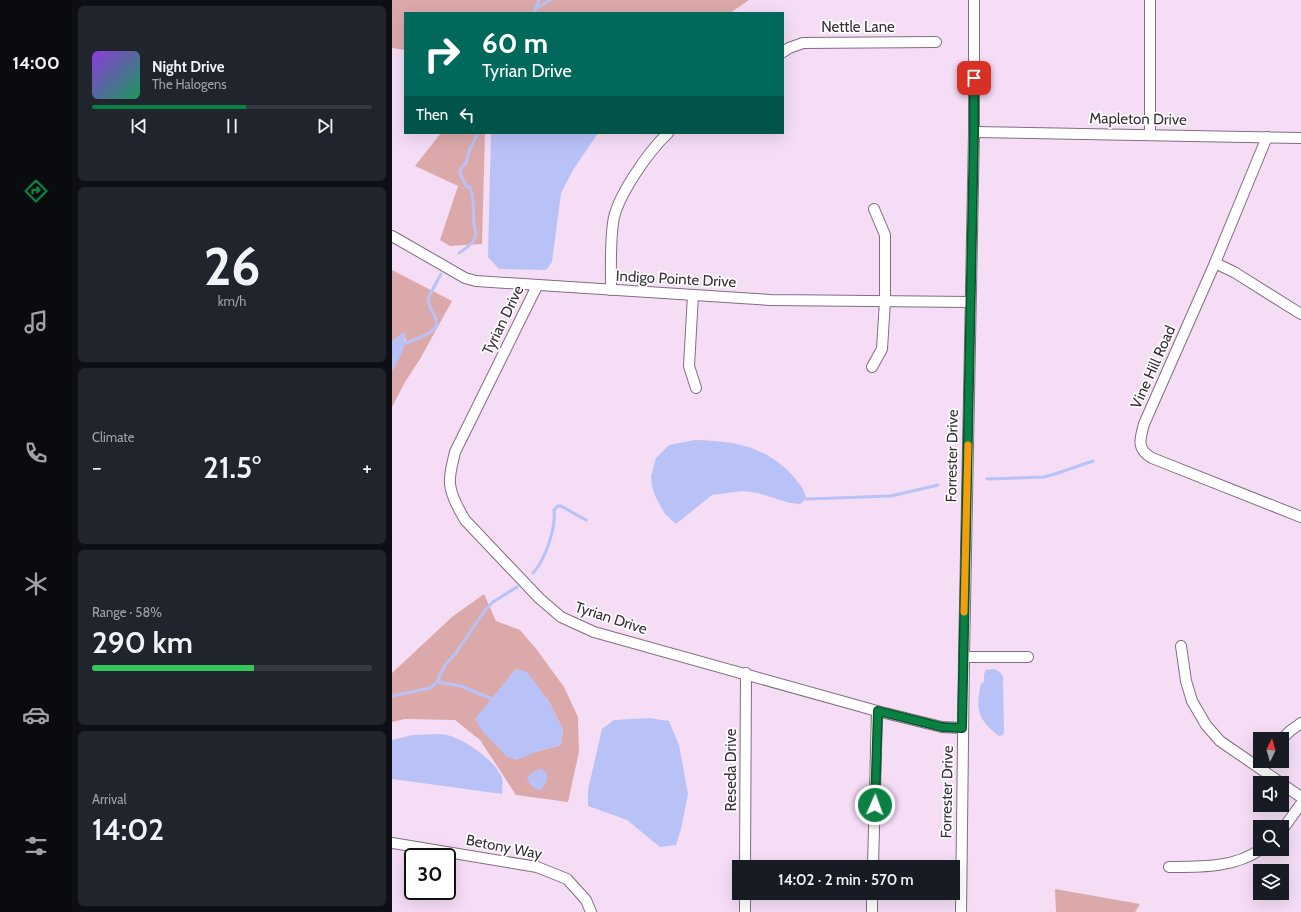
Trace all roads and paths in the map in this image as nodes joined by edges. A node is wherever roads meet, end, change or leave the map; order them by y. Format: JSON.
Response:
{"nodes":[{"id":1,"x":974,"y":0,"type":"edge"},
{"id":2,"x":1150,"y":0,"type":"edge"},
{"id":3,"x":936,"y":42,"type":"dead end"},
{"id":4,"x":784,"y":51,"type":"edge"},
{"id":5,"x":974,"y":132,"type":"junction"},
{"id":6,"x":667,"y":134,"type":"edge"},
{"id":7,"x":1150,"y":134,"type":"junction"},
{"id":8,"x":1267,"y":137,"type":"junction"},
{"id":9,"x":1301,"y":138,"type":"edge"},
{"id":10,"x":874,"y":209,"type":"dead end"},
{"id":11,"x":392,"y":236,"type":"edge"},
{"id":12,"x":1215,"y":263,"type":"junction"},
{"id":13,"x":537,"y":286,"type":"junction"},
{"id":14,"x":610,"y":290,"type":"junction"},
{"id":15,"x":693,"y":295,"type":"junction"},
{"id":16,"x":885,"y":301,"type":"junction"},
{"id":17,"x":970,"y":302,"type":"junction"},
{"id":18,"x":1301,"y":314,"type":"edge"},
{"id":19,"x":872,"y":367,"type":"dead end"},
{"id":20,"x":696,"y":388,"type":"dead end"},
{"id":21,"x":1301,"y":517,"type":"edge"},
{"id":22,"x":1181,"y":646,"type":"dead end"},
{"id":23,"x":964,"y":657,"type":"junction"},
{"id":24,"x":1028,"y":657,"type":"dead end"},
{"id":25,"x":746,"y":673,"type":"junction"},
{"id":26,"x":878,"y":711,"type":"junction"},
{"id":27,"x":1301,"y":723,"type":"edge"},
{"id":28,"x":962,"y":728,"type":"junction"},
{"id":29,"x":1289,"y":732,"type":"edge"},
{"id":30,"x":1253,"y":760,"type":"edge"},
{"id":31,"x":1265,"y":768,"type":"edge"},
{"id":32,"x":1274,"y":776,"type":"edge"},
{"id":33,"x":1289,"y":788,"type":"edge"},
{"id":34,"x":1301,"y":797,"type":"edge"},
{"id":35,"x":1301,"y":804,"type":"edge"},
{"id":36,"x":1289,"y":820,"type":"edge"},
{"id":37,"x":392,"y":843,"type":"edge"},
{"id":38,"x":1253,"y":854,"type":"edge"},
{"id":39,"x":745,"y":860,"type":"edge"},
{"id":40,"x":873,"y":860,"type":"edge"},
{"id":41,"x":1170,"y":866,"type":"dead end"},
{"id":42,"x":744,"y":900,"type":"edge"},
{"id":43,"x":872,"y":900,"type":"edge"},
{"id":44,"x":591,"y":912,"type":"edge"},
{"id":45,"x":745,"y":912,"type":"edge"},
{"id":46,"x":872,"y":912,"type":"edge"},
{"id":47,"x":961,"y":912,"type":"edge"}],
"edges":[{"from":1,"to":5,"type":"street","name":"Forrester Drive"},
{"from":2,"to":7,"type":"street"},
{"from":3,"to":4,"type":"street","name":"Nettle Lane"},
{"from":5,"to":7,"type":"street","name":"Mapleton Drive"},
{"from":5,"to":17,"type":"street","name":"Forrester Drive"},
{"from":6,"to":14,"type":"street"},
{"from":7,"to":8,"type":"street","name":"Mapleton Drive"},
{"from":8,"to":9,"type":"street","name":"Mapleton Drive"},
{"from":8,"to":12,"type":"street","name":"Vine Hill Road"},
{"from":10,"to":16,"type":"street"},
{"from":11,"to":13,"type":"street","name":"Indigo Pointe Drive"},
{"from":12,"to":18,"type":"street"},
{"from":12,"to":21,"type":"street","name":"Vine Hill Road"},
{"from":13,"to":14,"type":"street","name":"Indigo Pointe Drive"},
{"from":13,"to":25,"type":"street","name":"Tyrian Drive"},
{"from":14,"to":15,"type":"street","name":"Indigo Pointe Drive"},
{"from":15,"to":16,"type":"street","name":"Indigo Pointe Drive"},
{"from":15,"to":20,"type":"street"},
{"from":16,"to":17,"type":"street","name":"Indigo Pointe Drive"},
{"from":16,"to":19,"type":"street"},
{"from":17,"to":23,"type":"street","name":"Forrester Drive"},
{"from":22,"to":30,"type":"street"},
{"from":23,"to":24,"type":"street"},
{"from":23,"to":28,"type":"street","name":"Forrester Drive"},
{"from":25,"to":26,"type":"street","name":"Tyrian Drive"},
{"from":25,"to":39,"type":"street","name":"Reseda Drive"},
{"from":26,"to":28,"type":"street","name":"Tyrian Drive"},
{"from":26,"to":40,"type":"street"},
{"from":27,"to":29,"type":"street"},
{"from":28,"to":47,"type":"street","name":"Forrester Drive"},
{"from":31,"to":32,"type":"street"},
{"from":33,"to":34,"type":"street"},
{"from":35,"to":36,"type":"street"},
{"from":37,"to":44,"type":"street","name":"Betony Way"},
{"from":38,"to":41,"type":"street"},
{"from":42,"to":45,"type":"street"},
{"from":43,"to":46,"type":"street"}]}
